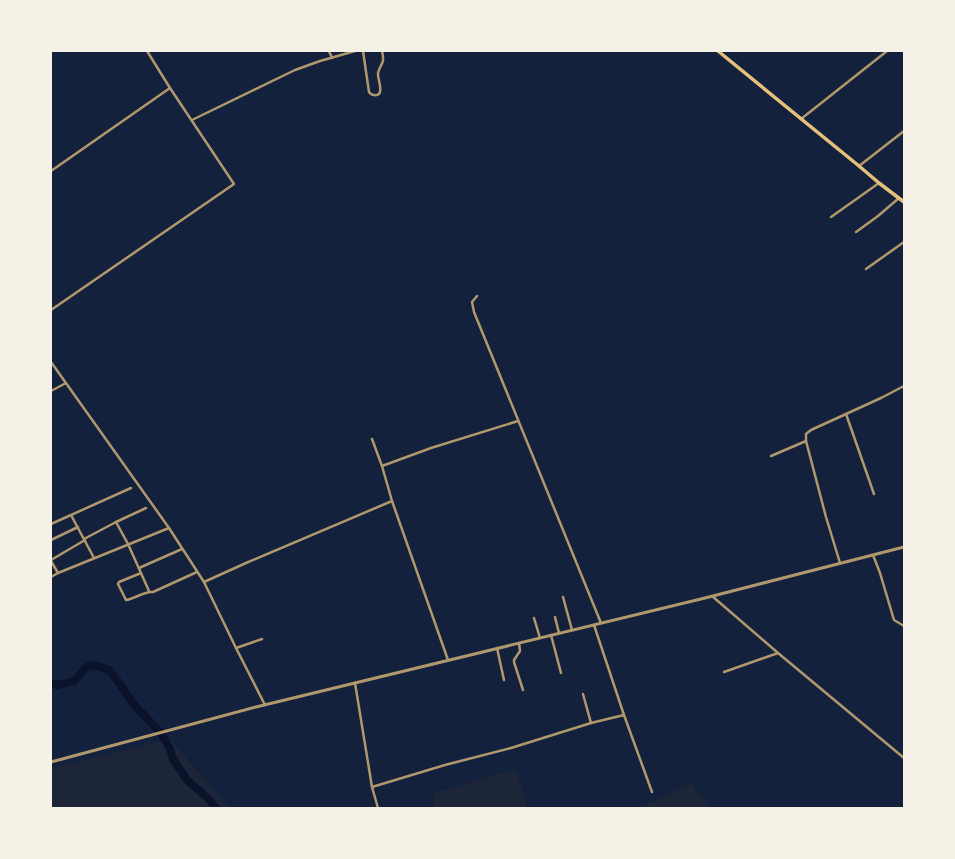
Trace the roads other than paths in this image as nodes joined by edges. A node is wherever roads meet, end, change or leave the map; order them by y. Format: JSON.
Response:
{"nodes":[{"id":1,"x":147,"y":51,"type":"edge"},
{"id":2,"x":329,"y":51,"type":"edge"},
{"id":3,"x":355,"y":51,"type":"edge"},
{"id":4,"x":363,"y":51,"type":"edge"},
{"id":5,"x":382,"y":51,"type":"edge"},
{"id":6,"x":718,"y":51,"type":"edge"},
{"id":7,"x":887,"y":51,"type":"edge"},
{"id":8,"x":332,"y":58,"type":"junction"},
{"id":9,"x":170,"y":88,"type":"junction"},
{"id":10,"x":801,"y":119,"type":"junction"},
{"id":11,"x":192,"y":120,"type":"junction"},
{"id":12,"x":904,"y":131,"type":"edge"},
{"id":13,"x":859,"y":166,"type":"junction"},
{"id":14,"x":51,"y":171,"type":"edge"},
{"id":15,"x":879,"y":183,"type":"junction"},
{"id":16,"x":899,"y":198,"type":"junction"},
{"id":17,"x":904,"y":202,"type":"edge"},
{"id":18,"x":831,"y":217,"type":"dead end"},
{"id":19,"x":856,"y":232,"type":"dead end"},
{"id":20,"x":904,"y":242,"type":"edge"},
{"id":21,"x":866,"y":269,"type":"dead end"},
{"id":22,"x":477,"y":296,"type":"dead end"},
{"id":23,"x":51,"y":310,"type":"edge"},
{"id":24,"x":51,"y":362,"type":"edge"},
{"id":25,"x":66,"y":383,"type":"junction"},
{"id":26,"x":904,"y":386,"type":"edge"},
{"id":27,"x":51,"y":391,"type":"edge"},
{"id":28,"x":846,"y":414,"type":"junction"},
{"id":29,"x":518,"y":421,"type":"junction"},
{"id":30,"x":372,"y":439,"type":"dead end"},
{"id":31,"x":806,"y":441,"type":"junction"},
{"id":32,"x":771,"y":456,"type":"dead end"},
{"id":33,"x":382,"y":466,"type":"junction"},
{"id":34,"x":131,"y":488,"type":"dead end"},
{"id":35,"x":874,"y":494,"type":"dead end"},
{"id":36,"x":392,"y":501,"type":"junction"},
{"id":37,"x":146,"y":508,"type":"dead end"},
{"id":38,"x":71,"y":515,"type":"junction"},
{"id":39,"x":116,"y":522,"type":"junction"},
{"id":40,"x":51,"y":524,"type":"edge"},
{"id":41,"x":78,"y":527,"type":"junction"},
{"id":42,"x":169,"y":528,"type":"junction"},
{"id":43,"x":85,"y":539,"type":"junction"},
{"id":44,"x":51,"y":540,"type":"edge"},
{"id":45,"x":128,"y":544,"type":"junction"},
{"id":46,"x":904,"y":547,"type":"edge"},
{"id":47,"x":182,"y":549,"type":"junction"},
{"id":48,"x":873,"y":555,"type":"junction"},
{"id":49,"x":94,"y":558,"type":"junction"},
{"id":50,"x":51,"y":560,"type":"edge"},
{"id":51,"x":840,"y":563,"type":"junction"},
{"id":52,"x":139,"y":568,"type":"junction"},
{"id":53,"x":197,"y":572,"type":"junction"},
{"id":54,"x":58,"y":573,"type":"junction"},
{"id":55,"x":141,"y":573,"type":"junction"},
{"id":56,"x":51,"y":577,"type":"edge"},
{"id":57,"x":204,"y":582,"type":"junction"},
{"id":58,"x":149,"y":591,"type":"junction"},
{"id":59,"x":712,"y":596,"type":"junction"},
{"id":60,"x":563,"y":597,"type":"dead end"},
{"id":61,"x":555,"y":617,"type":"dead end"},
{"id":62,"x":534,"y":618,"type":"dead end"},
{"id":63,"x":601,"y":623,"type":"junction"},
{"id":64,"x":594,"y":625,"type":"junction"},
{"id":65,"x":904,"y":626,"type":"edge"},
{"id":66,"x":572,"y":630,"type":"junction"},
{"id":67,"x":559,"y":633,"type":"junction"},
{"id":68,"x":551,"y":635,"type":"junction"},
{"id":69,"x":540,"y":638,"type":"junction"},
{"id":70,"x":262,"y":639,"type":"dead end"},
{"id":71,"x":519,"y":643,"type":"junction"},
{"id":72,"x":236,"y":648,"type":"junction"},
{"id":73,"x":497,"y":648,"type":"junction"},
{"id":74,"x":778,"y":653,"type":"junction"},
{"id":75,"x":448,"y":660,"type":"junction"},
{"id":76,"x":724,"y":672,"type":"dead end"},
{"id":77,"x":561,"y":673,"type":"dead end"},
{"id":78,"x":504,"y":680,"type":"dead end"},
{"id":79,"x":355,"y":683,"type":"junction"},
{"id":80,"x":523,"y":690,"type":"dead end"},
{"id":81,"x":583,"y":694,"type":"dead end"},
{"id":82,"x":265,"y":705,"type":"junction"},
{"id":83,"x":624,"y":715,"type":"junction"},
{"id":84,"x":590,"y":723,"type":"junction"},
{"id":85,"x":904,"y":758,"type":"edge"},
{"id":86,"x":51,"y":762,"type":"edge"},
{"id":87,"x":372,"y":786,"type":"junction"},
{"id":88,"x":652,"y":792,"type":"dead end"},
{"id":89,"x":378,"y":808,"type":"edge"}],
"edges":[{"from":1,"to":9,"type":"street"},
{"from":2,"to":8,"type":"street"},
{"from":3,"to":8,"type":"street"},
{"from":4,"to":5,"type":"street"},
{"from":6,"to":10,"type":"main road"},
{"from":7,"to":10,"type":"street"},
{"from":8,"to":11,"type":"street"},
{"from":9,"to":11,"type":"street"},
{"from":9,"to":14,"type":"street"},
{"from":10,"to":13,"type":"main road"},
{"from":11,"to":23,"type":"street"},
{"from":12,"to":13,"type":"street"},
{"from":13,"to":15,"type":"main road"},
{"from":15,"to":16,"type":"main road"},
{"from":15,"to":18,"type":"street"},
{"from":16,"to":17,"type":"main road"},
{"from":16,"to":19,"type":"street"},
{"from":20,"to":21,"type":"street"},
{"from":22,"to":29,"type":"street"},
{"from":24,"to":25,"type":"street"},
{"from":25,"to":27,"type":"street"},
{"from":25,"to":42,"type":"street"},
{"from":26,"to":28,"type":"street"},
{"from":28,"to":31,"type":"street"},
{"from":28,"to":35,"type":"street"},
{"from":29,"to":33,"type":"street"},
{"from":29,"to":63,"type":"street"},
{"from":30,"to":33,"type":"street"},
{"from":31,"to":32,"type":"street"},
{"from":31,"to":51,"type":"street"},
{"from":33,"to":36,"type":"street"},
{"from":34,"to":38,"type":"street"},
{"from":36,"to":57,"type":"street"},
{"from":36,"to":75,"type":"street"},
{"from":37,"to":39,"type":"street"},
{"from":38,"to":40,"type":"street"},
{"from":38,"to":41,"type":"street"},
{"from":39,"to":43,"type":"street"},
{"from":39,"to":45,"type":"street"},
{"from":41,"to":43,"type":"street"},
{"from":41,"to":44,"type":"street"},
{"from":42,"to":45,"type":"street"},
{"from":42,"to":47,"type":"street"},
{"from":43,"to":49,"type":"street"},
{"from":43,"to":50,"type":"street"},
{"from":45,"to":49,"type":"street"},
{"from":45,"to":52,"type":"street"},
{"from":46,"to":48,"type":"street"},
{"from":47,"to":52,"type":"street"},
{"from":47,"to":53,"type":"street"},
{"from":48,"to":51,"type":"street"},
{"from":48,"to":65,"type":"street"},
{"from":49,"to":54,"type":"street"},
{"from":50,"to":54,"type":"street"},
{"from":51,"to":59,"type":"street"},
{"from":52,"to":55,"type":"street"},
{"from":53,"to":57,"type":"street"},
{"from":53,"to":58,"type":"street"},
{"from":54,"to":56,"type":"street"},
{"from":55,"to":58,"type":"street"},
{"from":55,"to":58,"type":"street"},
{"from":57,"to":72,"type":"street"},
{"from":59,"to":63,"type":"street"},
{"from":59,"to":74,"type":"street"},
{"from":60,"to":66,"type":"street"},
{"from":61,"to":67,"type":"street"},
{"from":62,"to":69,"type":"street"},
{"from":63,"to":64,"type":"street"},
{"from":64,"to":66,"type":"street"},
{"from":64,"to":83,"type":"street"},
{"from":66,"to":67,"type":"street"},
{"from":67,"to":68,"type":"street"},
{"from":68,"to":69,"type":"street"},
{"from":68,"to":77,"type":"street"},
{"from":69,"to":71,"type":"street"},
{"from":70,"to":72,"type":"street"},
{"from":71,"to":73,"type":"street"},
{"from":71,"to":80,"type":"street"},
{"from":72,"to":82,"type":"street"},
{"from":73,"to":75,"type":"street"},
{"from":73,"to":78,"type":"street"},
{"from":74,"to":76,"type":"street"},
{"from":74,"to":85,"type":"street"},
{"from":75,"to":79,"type":"street"},
{"from":79,"to":82,"type":"street"},
{"from":79,"to":87,"type":"street"},
{"from":81,"to":84,"type":"street"},
{"from":82,"to":86,"type":"street"},
{"from":83,"to":84,"type":"street"},
{"from":83,"to":88,"type":"street"},
{"from":84,"to":87,"type":"street"},
{"from":87,"to":89,"type":"street"}]}
